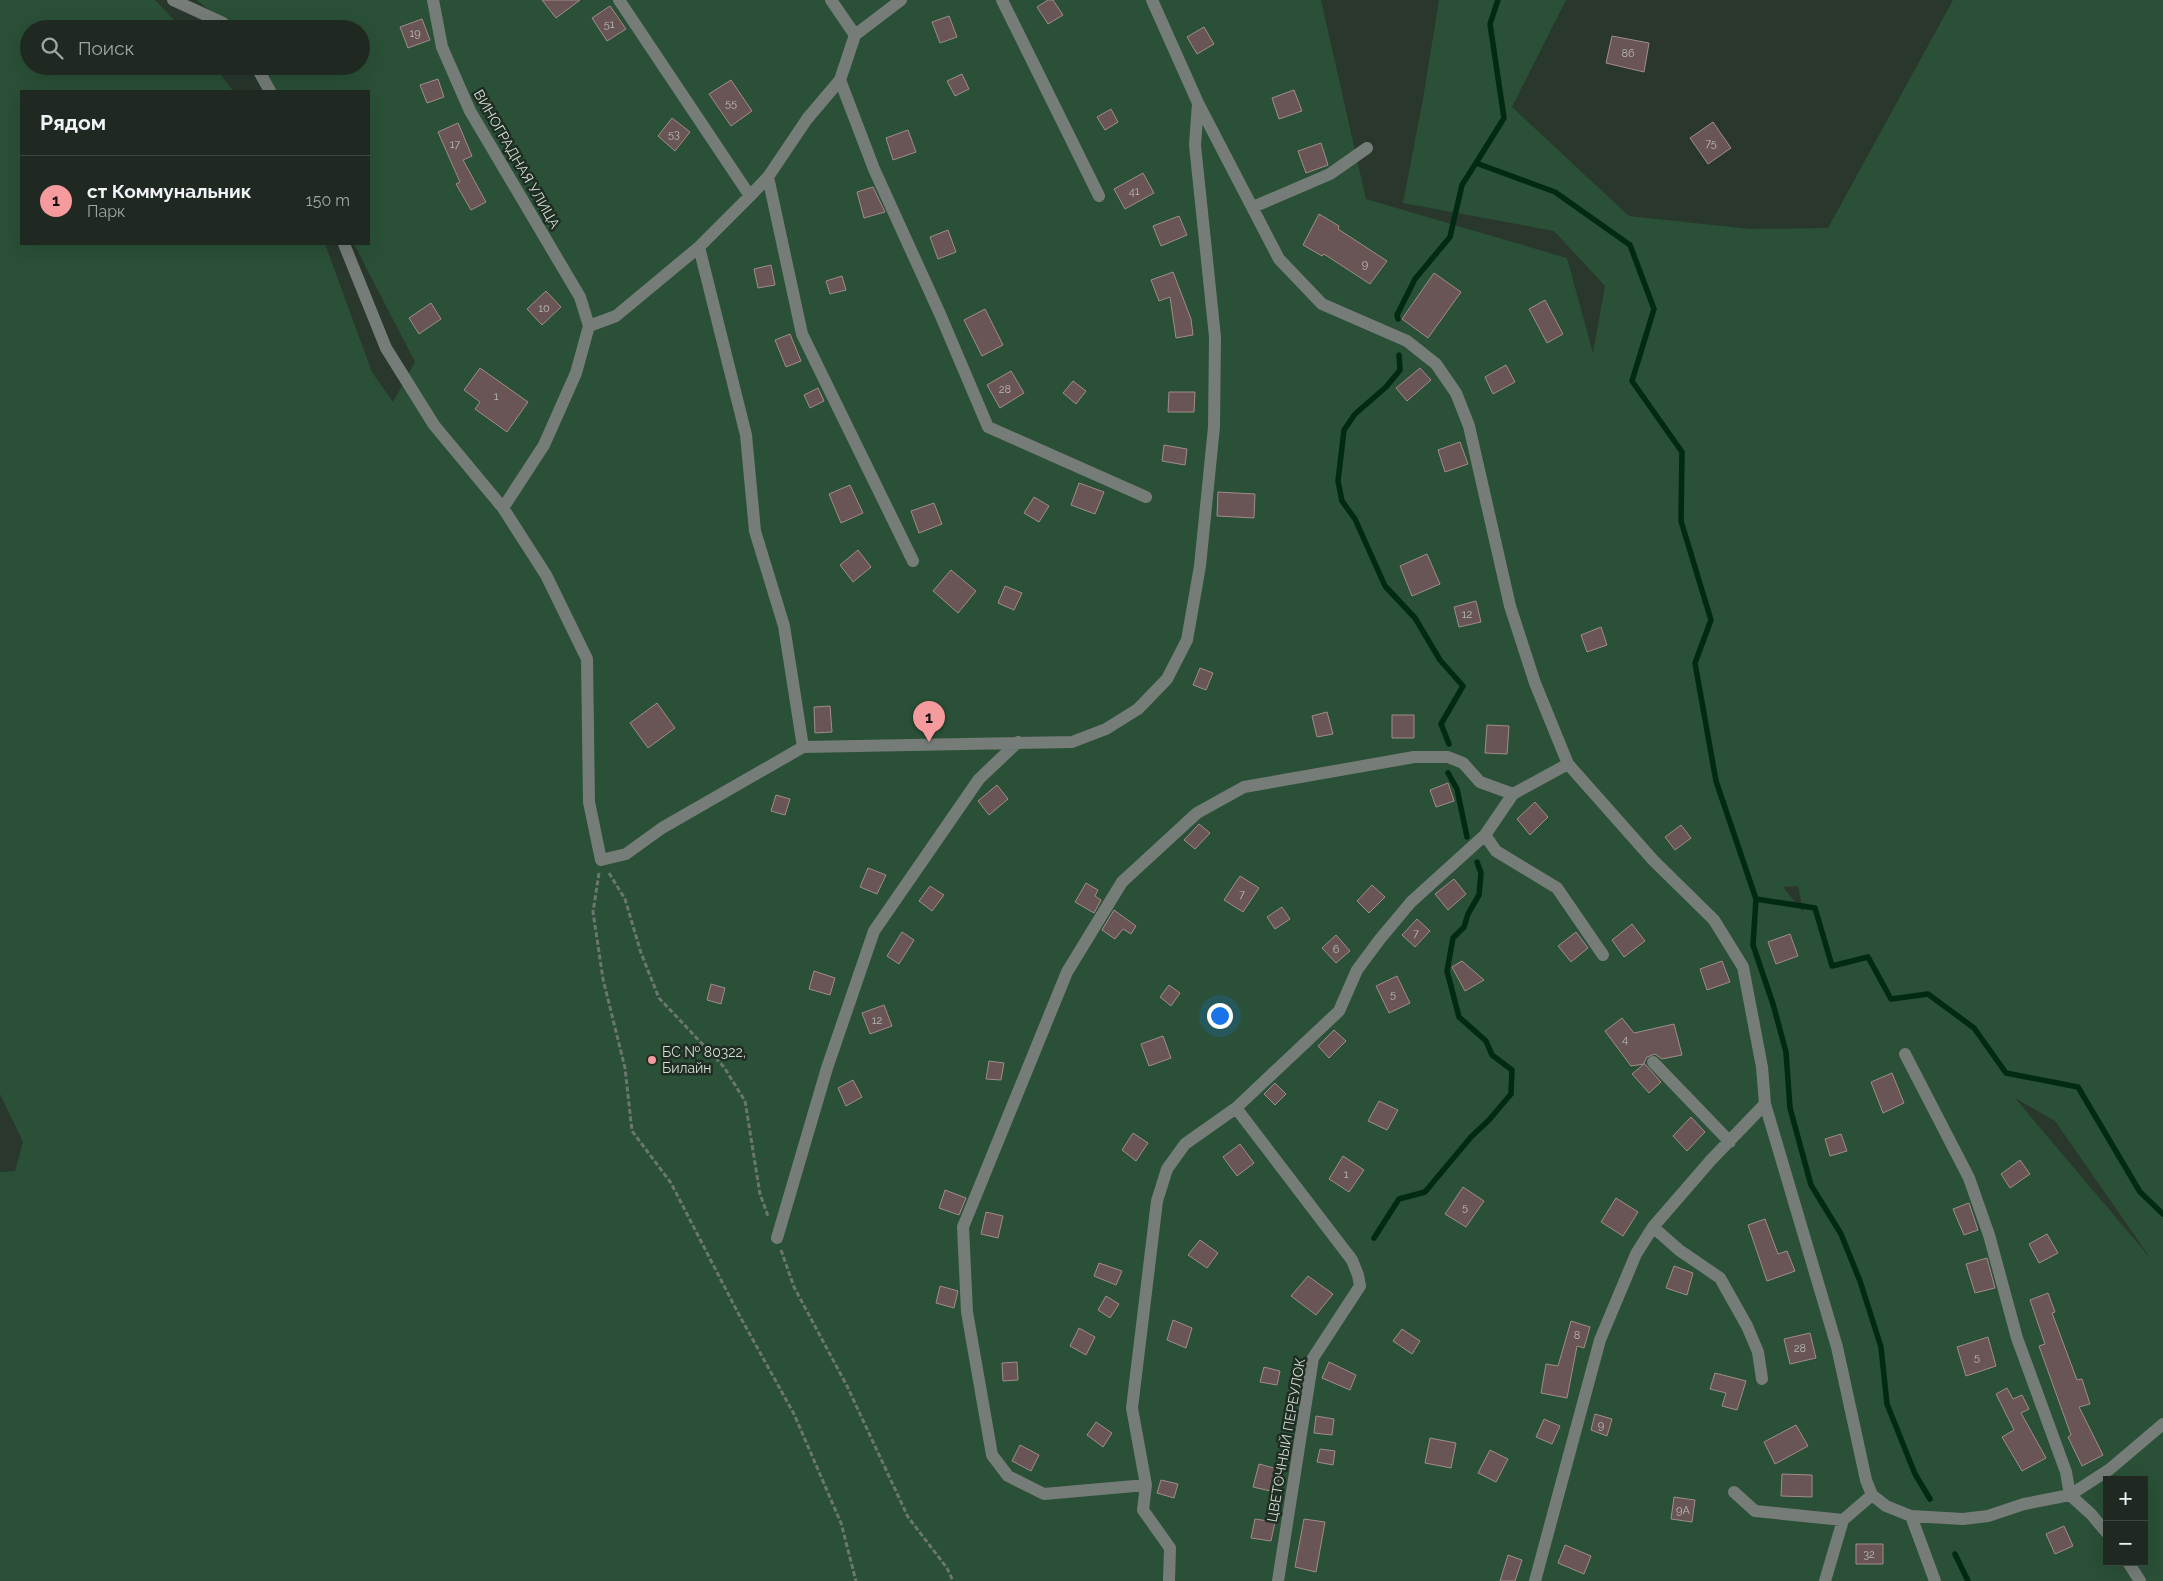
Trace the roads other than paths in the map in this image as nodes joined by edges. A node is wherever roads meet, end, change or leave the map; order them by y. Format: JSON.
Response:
{"nodes":[{"id":1,"x":173,"y":0,"type":"edge"},
{"id":2,"x":434,"y":0,"type":"edge"},
{"id":3,"x":619,"y":0,"type":"edge"},
{"id":4,"x":830,"y":0,"type":"edge"},
{"id":5,"x":900,"y":0,"type":"edge"},
{"id":6,"x":1002,"y":0,"type":"edge"},
{"id":7,"x":1152,"y":0,"type":"edge"},
{"id":8,"x":215,"y":20,"type":"edge"},
{"id":9,"x":855,"y":35,"type":"junction"},
{"id":10,"x":261,"y":75,"type":"edge"},
{"id":11,"x":840,"y":80,"type":"junction"},
{"id":12,"x":269,"y":90,"type":"edge"},
{"id":13,"x":1198,"y":103,"type":"junction"},
{"id":14,"x":1367,"y":148,"type":"dead end"},
{"id":15,"x":768,"y":177,"type":"junction"},
{"id":16,"x":750,"y":196,"type":"junction"},
{"id":17,"x":1099,"y":196,"type":"dead end"},
{"id":18,"x":1253,"y":207,"type":"junction"},
{"id":19,"x":344,"y":245,"type":"edge"},
{"id":20,"x":699,"y":247,"type":"junction"},
{"id":21,"x":589,"y":326,"type":"junction"},
{"id":22,"x":1146,"y":497,"type":"dead end"},
{"id":23,"x":503,"y":508,"type":"junction"},
{"id":24,"x":913,"y":561,"type":"dead end"},
{"id":25,"x":1018,"y":742,"type":"junction"},
{"id":26,"x":803,"y":747,"type":"junction"},
{"id":27,"x":1568,"y":764,"type":"junction"},
{"id":28,"x":1512,"y":794,"type":"junction"},
{"id":29,"x":1485,"y":835,"type":"junction"},
{"id":30,"x":1604,"y":955,"type":"dead end"},
{"id":31,"x":1905,"y":1054,"type":"dead end"},
{"id":32,"x":1653,"y":1062,"type":"dead end"},
{"id":33,"x":1765,"y":1104,"type":"junction"},
{"id":34,"x":1236,"y":1108,"type":"junction"},
{"id":35,"x":1730,"y":1142,"type":"junction"},
{"id":36,"x":1653,"y":1227,"type":"junction"},
{"id":37,"x":777,"y":1238,"type":"dead end"},
{"id":38,"x":1762,"y":1379,"type":"dead end"},
{"id":39,"x":2163,"y":1424,"type":"edge"},
{"id":40,"x":1146,"y":1485,"type":"junction"},
{"id":41,"x":1734,"y":1492,"type":"dead end"},
{"id":42,"x":1872,"y":1495,"type":"junction"},
{"id":43,"x":2070,"y":1495,"type":"junction"},
{"id":44,"x":1910,"y":1516,"type":"junction"},
{"id":45,"x":1843,"y":1520,"type":"junction"},
{"id":46,"x":2103,"y":1528,"type":"edge"},
{"id":47,"x":2131,"y":1566,"type":"edge"},
{"id":48,"x":1169,"y":1581,"type":"edge"},
{"id":49,"x":1278,"y":1581,"type":"edge"},
{"id":50,"x":1535,"y":1581,"type":"edge"},
{"id":51,"x":1825,"y":1581,"type":"edge"},
{"id":52,"x":1935,"y":1581,"type":"edge"},
{"id":53,"x":2140,"y":1581,"type":"edge"}],
"edges":[{"from":1,"to":8,"type":"street"},
{"from":2,"to":21,"type":"street","name":"ВИНОГРАДНАЯ УЛИЦА"},
{"from":3,"to":16,"type":"street"},
{"from":4,"to":9,"type":"street"},
{"from":5,"to":9,"type":"street"},
{"from":6,"to":17,"type":"street"},
{"from":7,"to":13,"type":"street"},
{"from":9,"to":11,"type":"street"},
{"from":10,"to":12,"type":"street"},
{"from":11,"to":15,"type":"street"},
{"from":11,"to":22,"type":"street"},
{"from":13,"to":18,"type":"street"},
{"from":13,"to":25,"type":"street"},
{"from":14,"to":18,"type":"street"},
{"from":15,"to":16,"type":"street"},
{"from":15,"to":24,"type":"street"},
{"from":16,"to":20,"type":"street"},
{"from":18,"to":27,"type":"street"},
{"from":19,"to":23,"type":"street"},
{"from":20,"to":21,"type":"street"},
{"from":20,"to":26,"type":"street"},
{"from":21,"to":23,"type":"street"},
{"from":23,"to":26,"type":"street"},
{"from":25,"to":26,"type":"street"},
{"from":25,"to":37,"type":"street"},
{"from":27,"to":28,"type":"street"},
{"from":27,"to":33,"type":"street"},
{"from":28,"to":29,"type":"street"},
{"from":28,"to":40,"type":"street"},
{"from":29,"to":30,"type":"street"},
{"from":29,"to":34,"type":"street"},
{"from":31,"to":43,"type":"street"},
{"from":32,"to":35,"type":"street"},
{"from":33,"to":35,"type":"street"},
{"from":33,"to":42,"type":"street"},
{"from":34,"to":40,"type":"street"},
{"from":34,"to":49,"type":"street","name":"ЦВЕТОЧНЫЙ ПЕРЕУЛОК"},
{"from":35,"to":36,"type":"street"},
{"from":36,"to":38,"type":"street"},
{"from":36,"to":50,"type":"street"},
{"from":39,"to":43,"type":"street"},
{"from":40,"to":48,"type":"street"},
{"from":41,"to":45,"type":"street"},
{"from":42,"to":44,"type":"street"},
{"from":42,"to":45,"type":"street"},
{"from":43,"to":44,"type":"street"},
{"from":43,"to":46,"type":"street"},
{"from":44,"to":52,"type":"street"},
{"from":45,"to":51,"type":"street"},
{"from":47,"to":53,"type":"street"}]}
